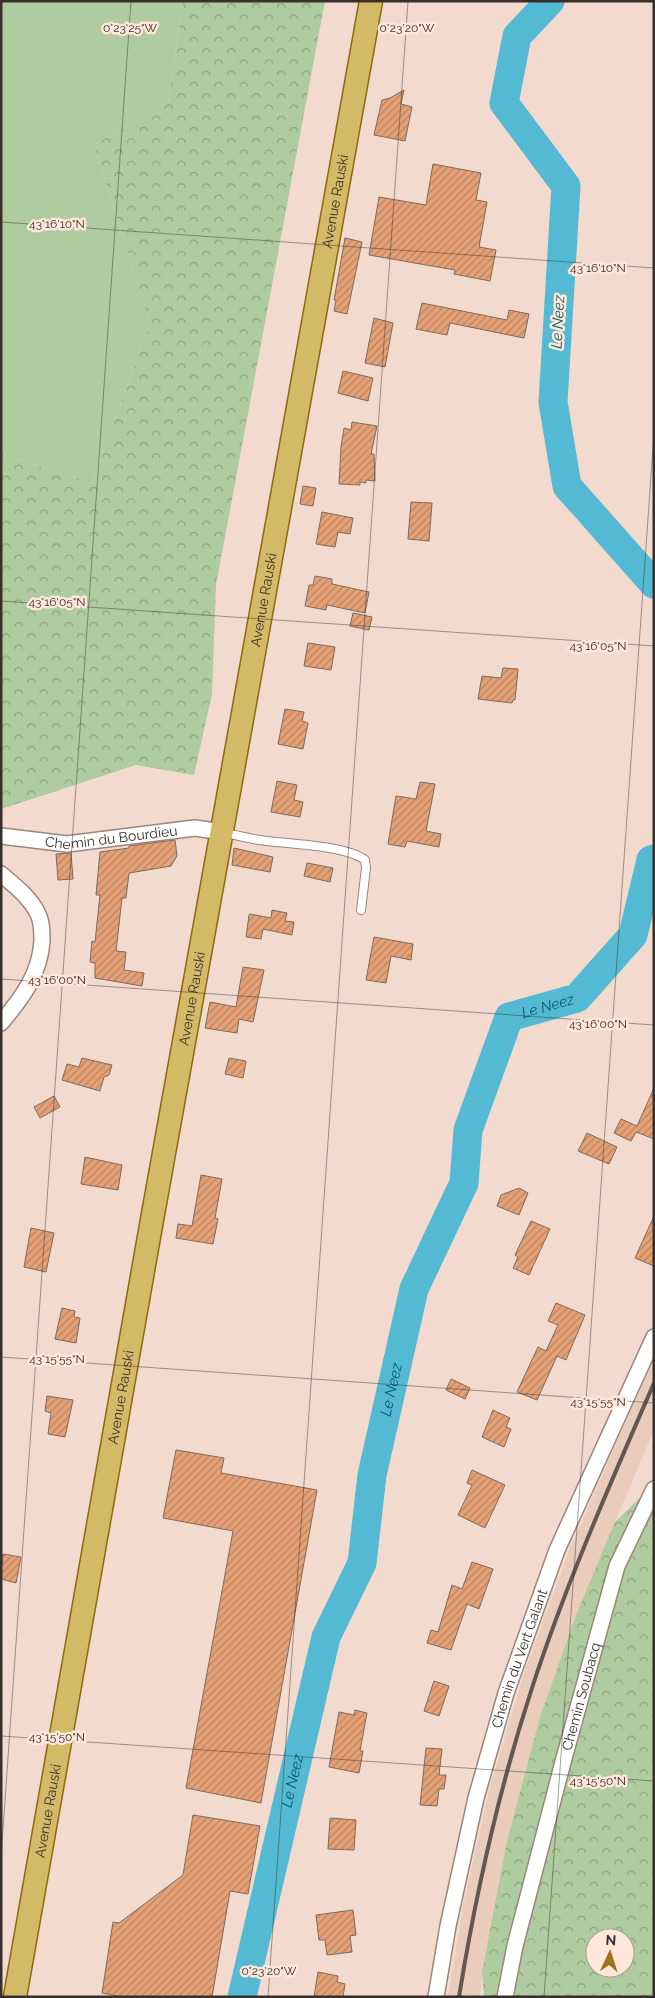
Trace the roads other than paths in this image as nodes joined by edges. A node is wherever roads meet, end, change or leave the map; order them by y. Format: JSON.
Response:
{"nodes":[{"id":1,"x":372,"y":1,"type":"edge"},
{"id":2,"x":222,"y":832,"type":"junction"},
{"id":3,"x":1,"y":836,"type":"edge"},
{"id":4,"x":1,"y":874,"type":"edge"},
{"id":5,"x":361,"y":910,"type":"dead end"},
{"id":6,"x":1,"y":1023,"type":"edge"},
{"id":7,"x":654,"y":1337,"type":"edge"},
{"id":8,"x":654,"y":1489,"type":"edge"},
{"id":9,"x":16,"y":1997,"type":"edge"},
{"id":10,"x":436,"y":1997,"type":"edge"},
{"id":11,"x":505,"y":1997,"type":"edge"}],
"edges":[{"from":1,"to":2,"type":"main road","name":"Avenue Rauski"},
{"from":2,"to":3,"type":"street","name":"Chemin du Bourdieu"},
{"from":2,"to":5,"type":"lane"},
{"from":2,"to":9,"type":"main road","name":"Avenue Rauski"},
{"from":4,"to":6,"type":"street"},
{"from":7,"to":10,"type":"street","name":"Chemin du Vert Galant"},
{"from":8,"to":11,"type":"street","name":"Chemin Soubacq"}]}
